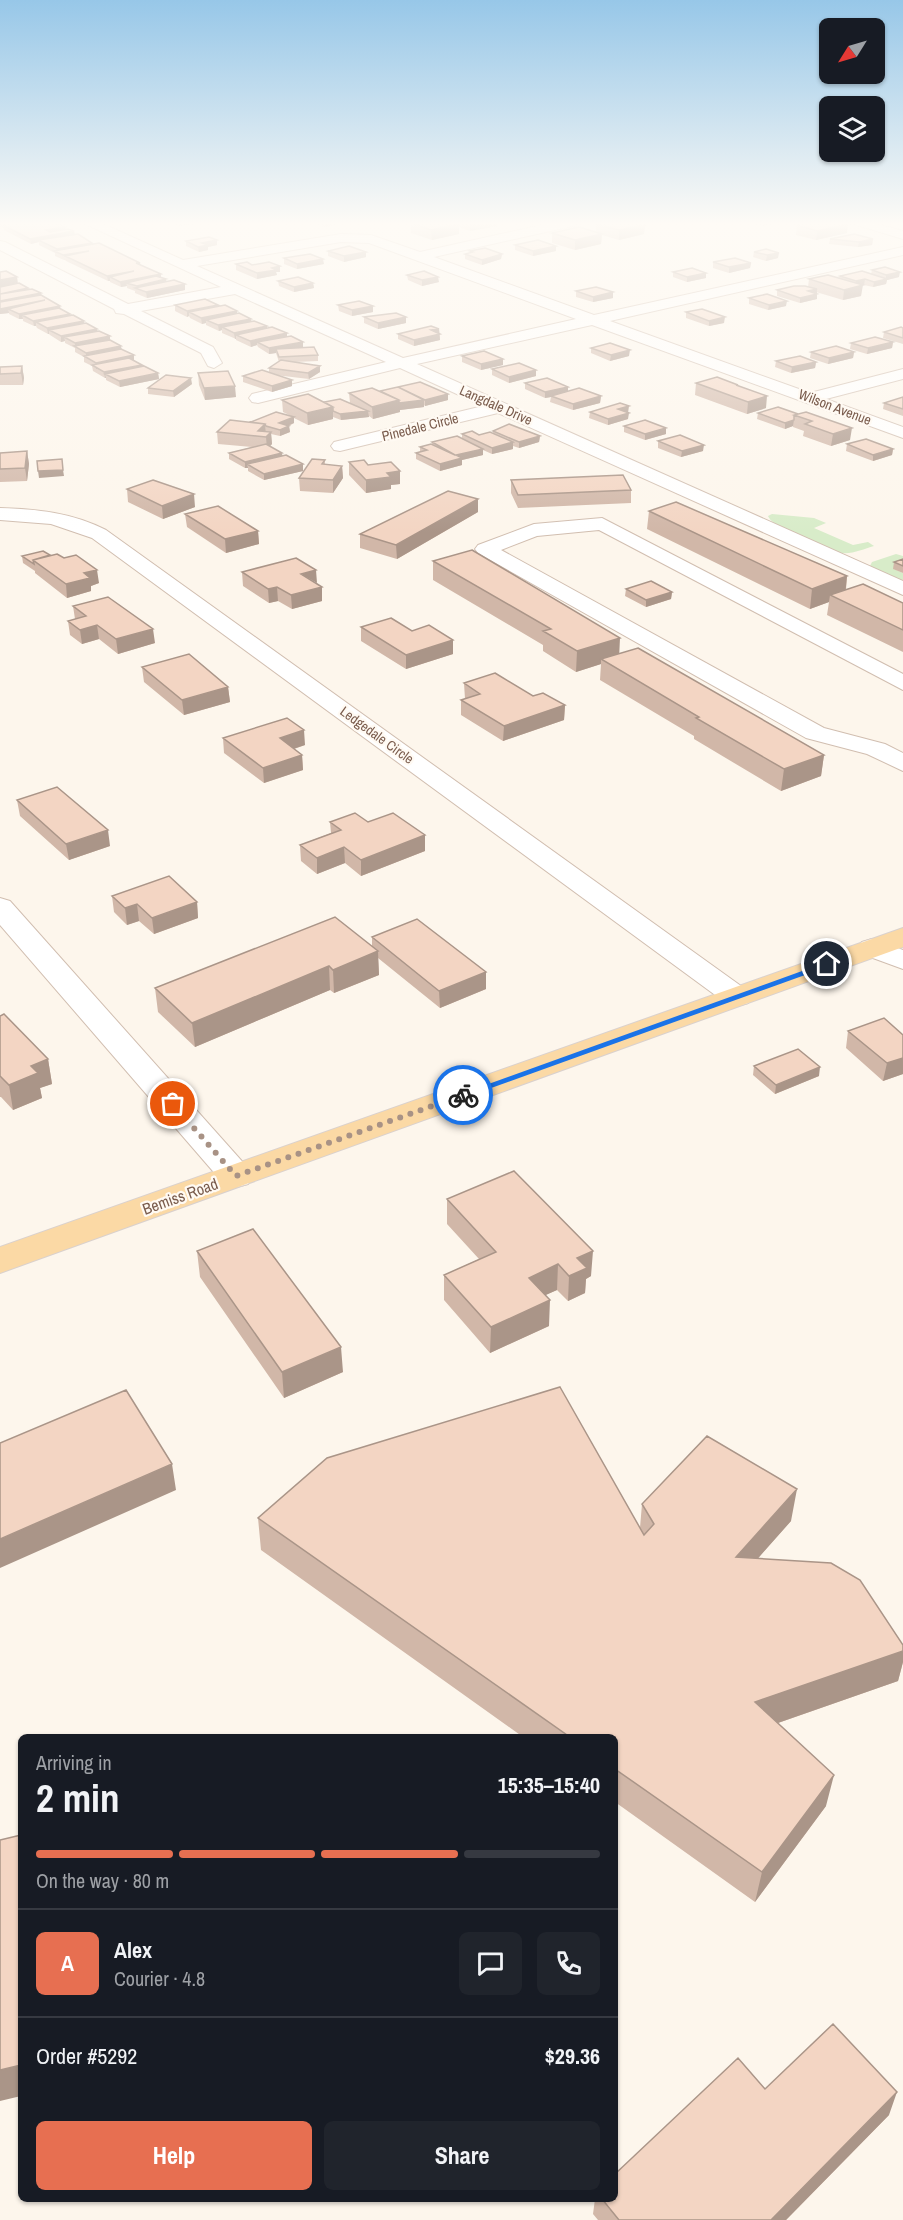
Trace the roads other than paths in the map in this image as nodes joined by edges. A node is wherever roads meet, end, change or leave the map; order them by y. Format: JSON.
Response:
{"nodes":[{"id":1,"x":128,"y":326,"type":"edge"},
{"id":2,"x":160,"y":326,"type":"edge"},
{"id":3,"x":318,"y":326,"type":"edge"},
{"id":4,"x":565,"y":326,"type":"edge"},
{"id":5,"x":611,"y":326,"type":"edge"},
{"id":6,"x":173,"y":332,"type":"junction"},
{"id":7,"x":150,"y":337,"type":"junction"},
{"id":8,"x":403,"y":364,"type":"junction"},
{"id":9,"x":903,"y":374,"type":"edge"},
{"id":10,"x":258,"y":398,"type":"dead end"},
{"id":11,"x":811,"y":398,"type":"junction"},
{"id":12,"x":501,"y":407,"type":"junction"},
{"id":13,"x":903,"y":433,"type":"edge"},
{"id":14,"x":340,"y":446,"type":"dead end"},
{"id":15,"x":0,"y":514,"type":"edge"},
{"id":16,"x":903,"y":589,"type":"edge"},
{"id":17,"x":903,"y":682,"type":"edge"},
{"id":18,"x":903,"y":740,"type":"edge"},
{"id":19,"x":876,"y":749,"type":"junction"},
{"id":20,"x":903,"y":763,"type":"edge"},
{"id":21,"x":0,"y":907,"type":"edge"},
{"id":22,"x":903,"y":937,"type":"edge"},
{"id":23,"x":872,"y":948,"type":"junction"},
{"id":24,"x":903,"y":960,"type":"edge"},
{"id":25,"x":737,"y":997,"type":"junction"},
{"id":26,"x":236,"y":1176,"type":"junction"},
{"id":27,"x":0,"y":1260,"type":"edge"}],
"edges":[{"from":1,"to":7,"type":"street"},
{"from":2,"to":6,"type":"street"},
{"from":3,"to":8,"type":"street","name":"Langdale Drive"},
{"from":4,"to":8,"type":"street"},
{"from":5,"to":11,"type":"street","name":"Wilson Avenue"},
{"from":6,"to":7,"type":"street"},
{"from":6,"to":7,"type":"street"},
{"from":8,"to":10,"type":"street"},
{"from":8,"to":12,"type":"street","name":"Langdale Drive"},
{"from":9,"to":11,"type":"street"},
{"from":11,"to":13,"type":"street","name":"Wilson Avenue"},
{"from":12,"to":14,"type":"street","name":"Pinedale Circle"},
{"from":12,"to":16,"type":"street","name":"Langdale Drive"},
{"from":15,"to":25,"type":"street","name":"Ledgedale Circle"},
{"from":17,"to":19,"type":"street"},
{"from":18,"to":19,"type":"street"},
{"from":19,"to":20,"type":"street"},
{"from":21,"to":26,"type":"street"},
{"from":22,"to":23,"type":"main road","name":"Bemiss Road"},
{"from":23,"to":24,"type":"street"},
{"from":23,"to":25,"type":"main road","name":"Bemiss Road"},
{"from":25,"to":26,"type":"main road","name":"Bemiss Road"},
{"from":26,"to":27,"type":"main road","name":"Bemiss Road"}]}
